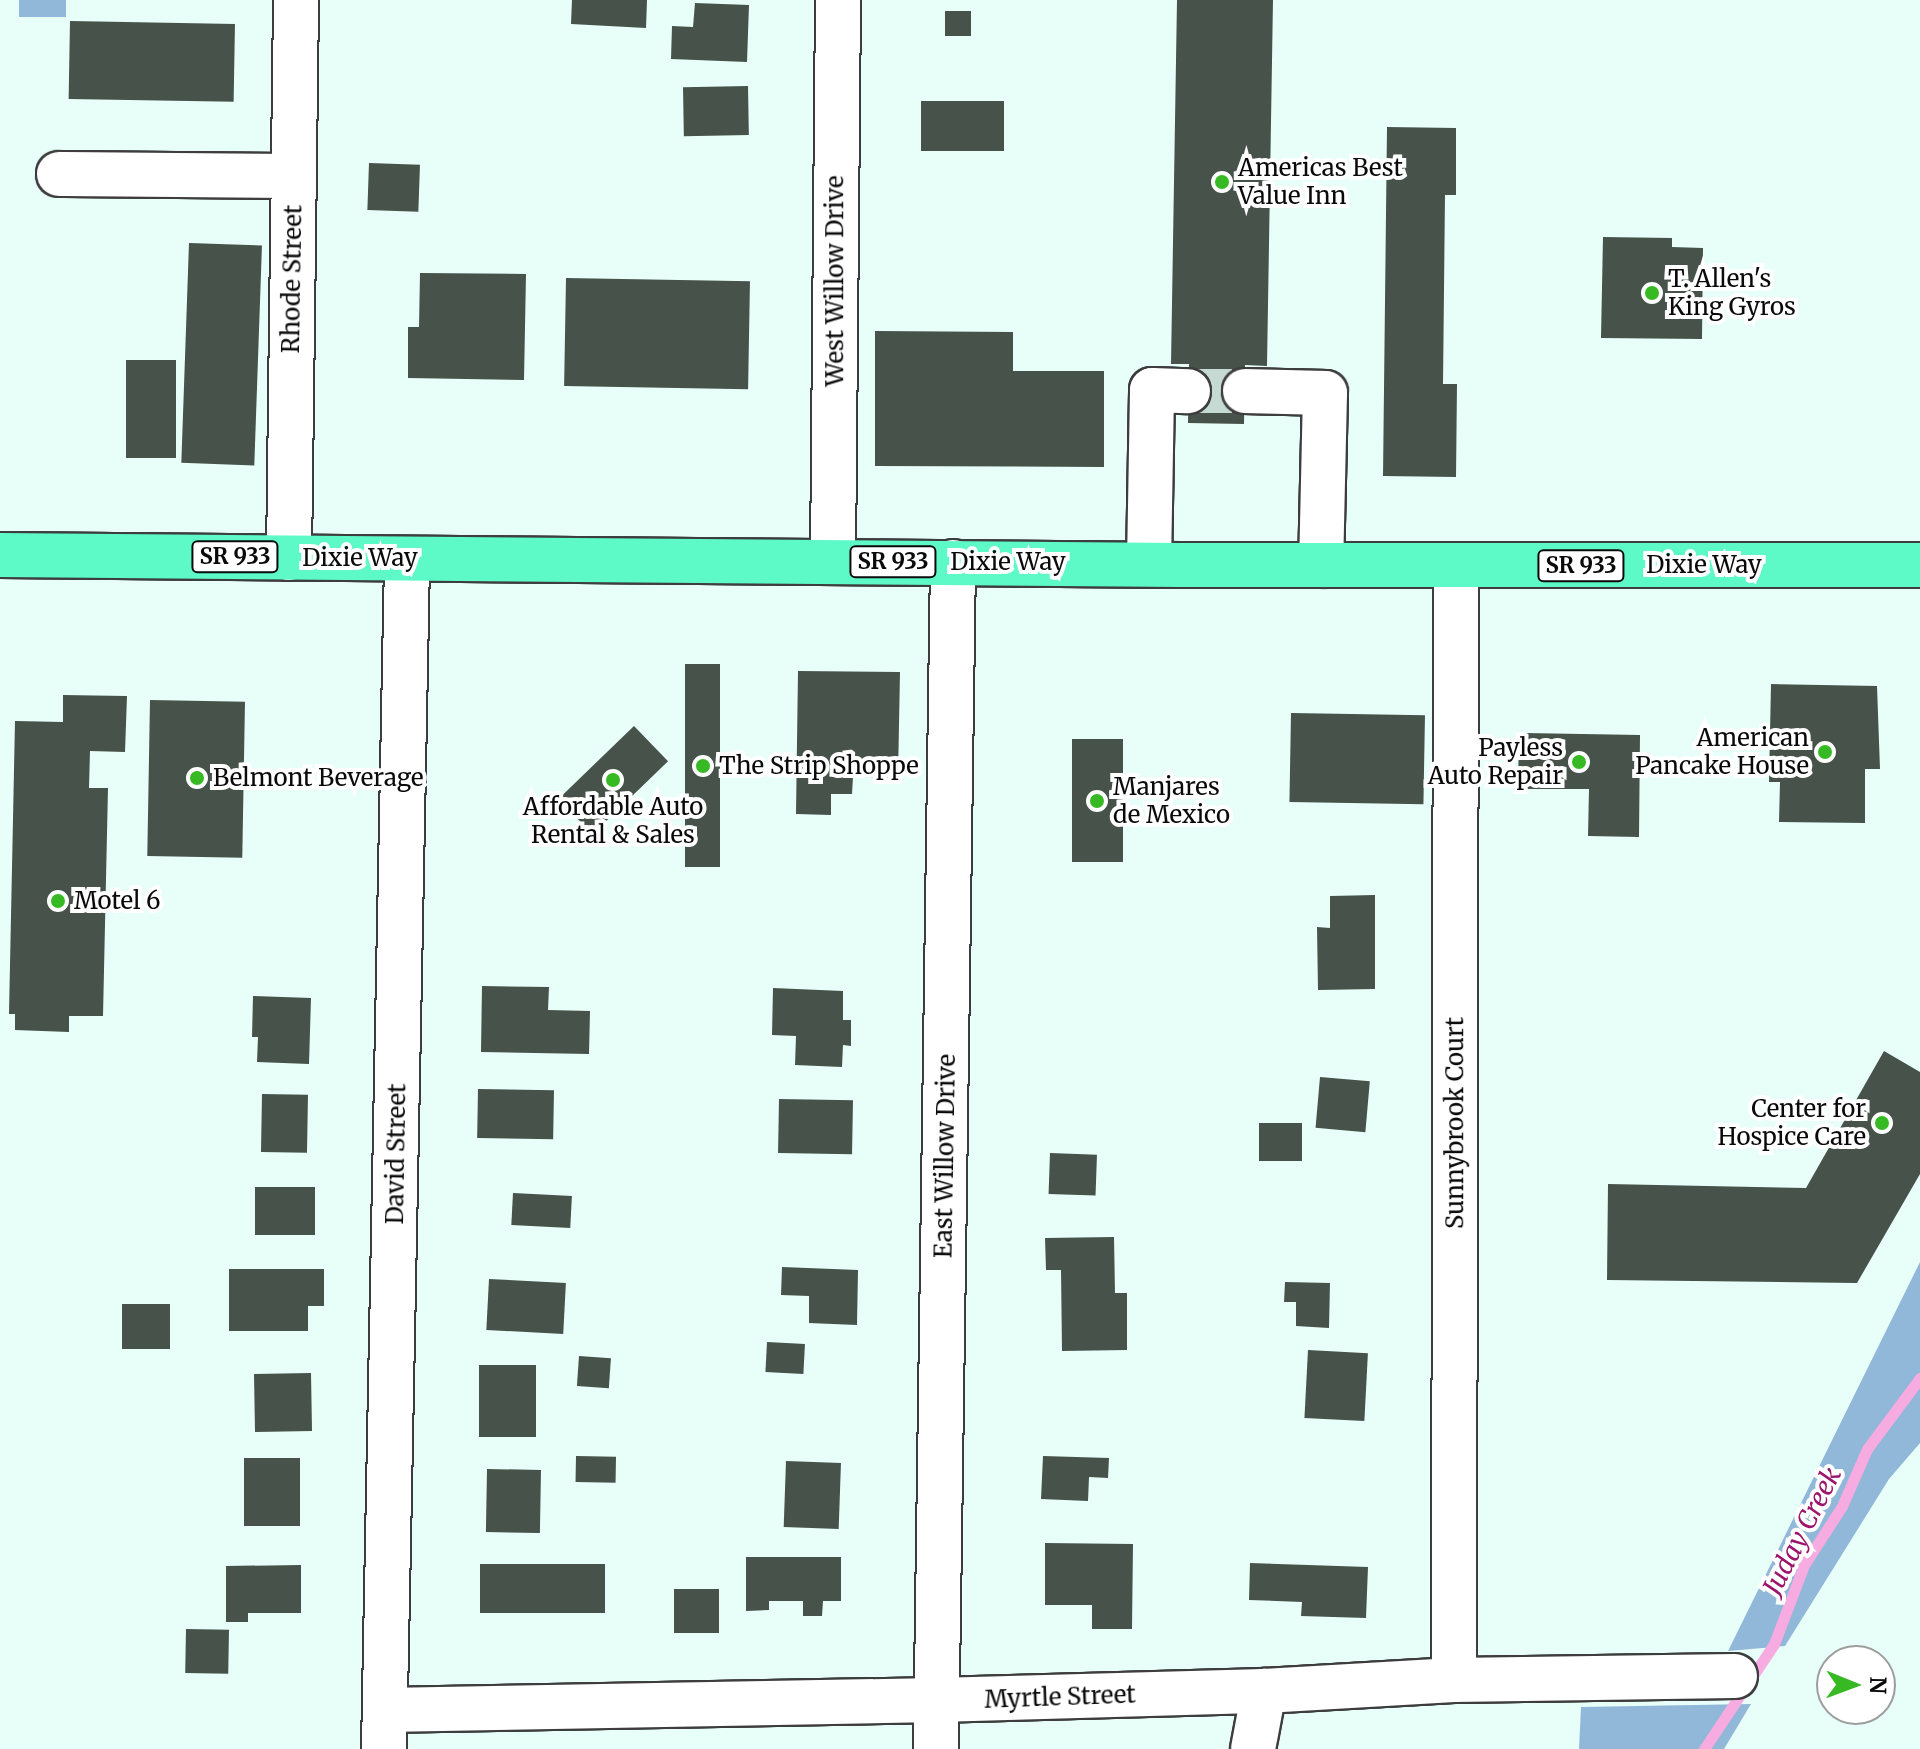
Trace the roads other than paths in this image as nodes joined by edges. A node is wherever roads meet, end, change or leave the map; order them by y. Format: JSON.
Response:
{"nodes":[{"id":1,"x":296,"y":0,"type":"edge"},
{"id":2,"x":838,"y":0,"type":"edge"},
{"id":3,"x":59,"y":174,"type":"dead end"},
{"id":4,"x":294,"y":176,"type":"junction"},
{"id":5,"x":1188,"y":391,"type":"tunnel mouth"},
{"id":6,"x":1245,"y":391,"type":"tunnel mouth"},
{"id":7,"x":0,"y":555,"type":"edge"},
{"id":8,"x":289,"y":558,"type":"junction"},
{"id":9,"x":407,"y":559,"type":"junction"},
{"id":10,"x":833,"y":561,"type":"junction"},
{"id":11,"x":953,"y":562,"type":"junction"},
{"id":12,"x":1149,"y":564,"type":"junction"},
{"id":13,"x":1321,"y":565,"type":"junction"},
{"id":14,"x":1456,"y":565,"type":"junction"},
{"id":15,"x":1920,"y":565,"type":"edge"},
{"id":16,"x":1735,"y":1676,"type":"dead end"},
{"id":17,"x":1454,"y":1680,"type":"junction"},
{"id":18,"x":1264,"y":1691,"type":"junction"},
{"id":19,"x":937,"y":1700,"type":"junction"},
{"id":20,"x":385,"y":1730,"type":"edge"},
{"id":21,"x":936,"y":1749,"type":"edge"},
{"id":22,"x":1253,"y":1749,"type":"edge"}],
"edges":[{"from":1,"to":4,"type":"street","name":"Rhode Street"},
{"from":2,"to":10,"type":"street","name":"West Willow Drive"},
{"from":3,"to":4,"type":"street"},
{"from":4,"to":8,"type":"street","name":"Rhode Street"},
{"from":5,"to":12,"type":"street"},
{"from":6,"to":13,"type":"street"},
{"from":7,"to":8,"type":"main road","name":"Dixie Way","number":"SR 933"},
{"from":8,"to":9,"type":"main road","name":"Dixie Way","number":"SR 933"},
{"from":9,"to":10,"type":"main road","name":"Dixie Way","number":"SR 933"},
{"from":9,"to":20,"type":"street","name":"David Street"},
{"from":10,"to":11,"type":"main road","name":"Dixie Way","number":"SR 933"},
{"from":11,"to":12,"type":"main road","name":"Dixie Way","number":"SR 933"},
{"from":11,"to":19,"type":"street","name":"East Willow Drive"},
{"from":12,"to":13,"type":"main road","name":"Dixie Way","number":"SR 933"},
{"from":13,"to":14,"type":"main road","name":"Dixie Way","number":"SR 933"},
{"from":14,"to":15,"type":"main road","name":"Dixie Way","number":"SR 933"},
{"from":14,"to":17,"type":"street","name":"Sunnybrook Court"},
{"from":16,"to":17,"type":"street","name":"Myrtle Street"},
{"from":17,"to":18,"type":"street","name":"Myrtle Street"},
{"from":18,"to":19,"type":"street","name":"Myrtle Street"},
{"from":18,"to":22,"type":"street"},
{"from":19,"to":20,"type":"street","name":"Myrtle Street"},
{"from":19,"to":21,"type":"street","name":"East Willow Drive"}]}
